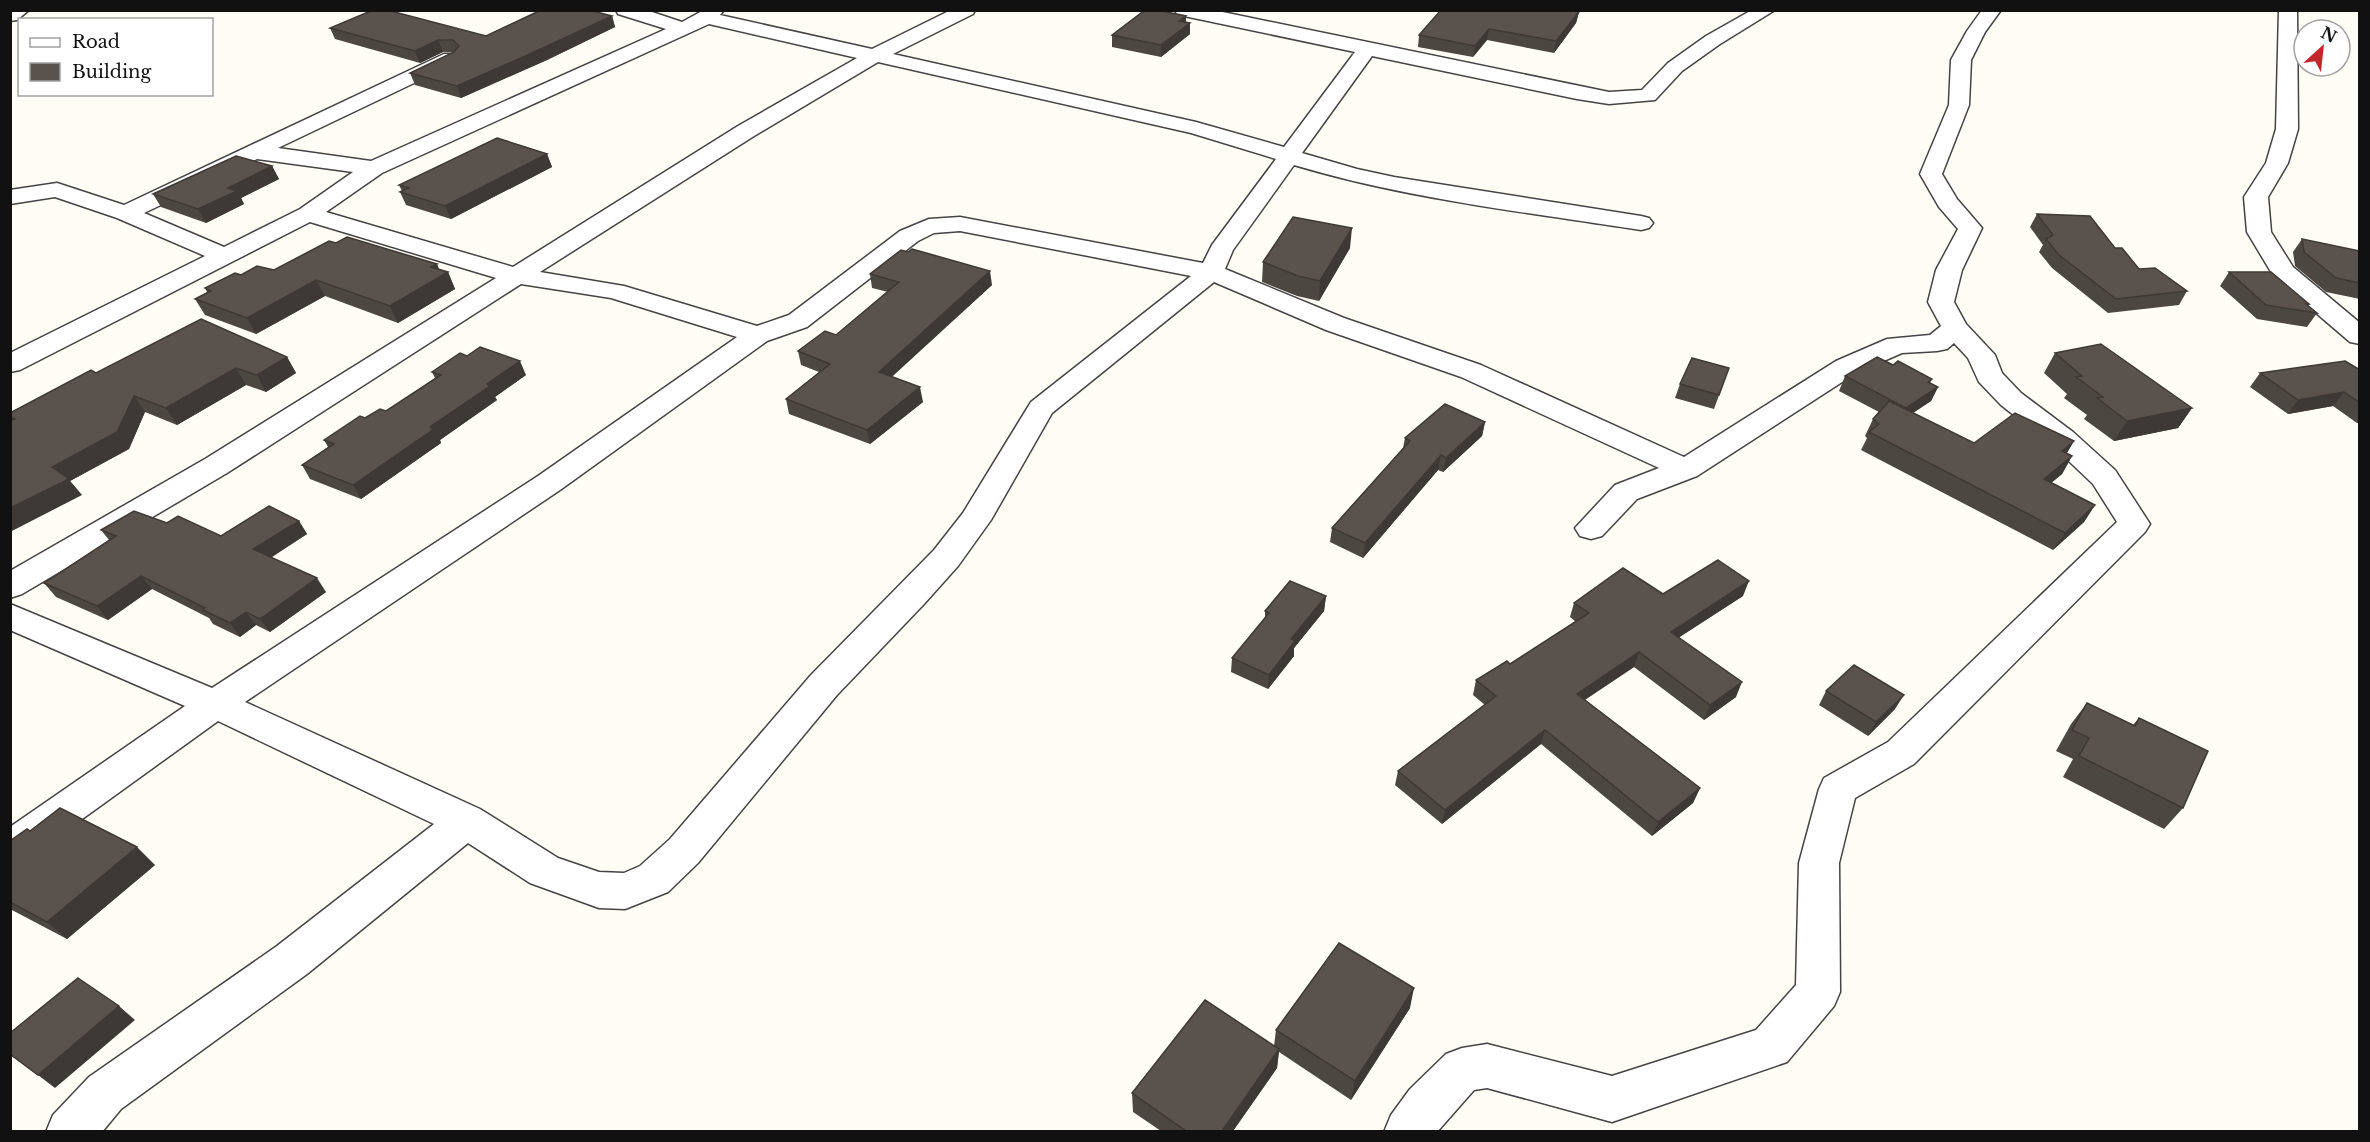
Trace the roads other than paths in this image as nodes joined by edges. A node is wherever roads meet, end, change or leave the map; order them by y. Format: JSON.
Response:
{"nodes":[{"id":1,"x":20,"y":10,"type":"edge"},
{"id":2,"x":625,"y":10,"type":"edge"},
{"id":3,"x":966,"y":10,"type":"edge"},
{"id":4,"x":1766,"y":10,"type":"edge"},
{"id":5,"x":1992,"y":10,"type":"edge"},
{"id":6,"x":2288,"y":10,"type":"edge"},
{"id":7,"x":1189,"y":11,"type":"edge"},
{"id":8,"x":711,"y":14,"type":"edge"},
{"id":9,"x":1234,"y":15,"type":"edge"},
{"id":10,"x":10,"y":16,"type":"edge"},
{"id":11,"x":682,"y":28,"type":"junction"},
{"id":12,"x":1366,"y":50,"type":"junction"},
{"id":13,"x":876,"y":55,"type":"junction"},
{"id":14,"x":451,"y":58,"type":"edge"},
{"id":15,"x":256,"y":152,"type":"junction"},
{"id":16,"x":1288,"y":156,"type":"junction"},
{"id":17,"x":374,"y":168,"type":"junction"},
{"id":18,"x":10,"y":196,"type":"edge"},
{"id":19,"x":125,"y":213,"type":"junction"},
{"id":20,"x":308,"y":214,"type":"junction"},
{"id":21,"x":1641,"y":223,"type":"dead end"},
{"id":22,"x":224,"y":255,"type":"junction"},
{"id":23,"x":1211,"y":272,"type":"junction"},
{"id":24,"x":516,"y":276,"type":"junction"},
{"id":25,"x":1955,"y":328,"type":"junction"},
{"id":26,"x":758,"y":335,"type":"junction"},
{"id":27,"x":2360,"y":336,"type":"edge"},
{"id":28,"x":10,"y":364,"type":"edge"},
{"id":29,"x":1686,"y":470,"type":"junction"},
{"id":30,"x":1591,"y":528,"type":"dead end"},
{"id":31,"x":10,"y":586,"type":"edge"},
{"id":32,"x":10,"y":616,"type":"edge"},
{"id":33,"x":215,"y":704,"type":"junction"},
{"id":34,"x":466,"y":821,"type":"junction"},
{"id":35,"x":10,"y":849,"type":"edge"},
{"id":36,"x":70,"y":1131,"type":"edge"},
{"id":37,"x":1408,"y":1131,"type":"edge"}],
"edges":[{"from":1,"to":10,"type":"street"},
{"from":2,"to":11,"type":"street"},
{"from":3,"to":13,"type":"street"},
{"from":4,"to":12,"type":"street"},
{"from":5,"to":25,"type":"street"},
{"from":6,"to":27,"type":"street"},
{"from":7,"to":9,"type":"street"},
{"from":8,"to":11,"type":"street"},
{"from":8,"to":13,"type":"street"},
{"from":9,"to":12,"type":"street"},
{"from":11,"to":17,"type":"street"},
{"from":12,"to":16,"type":"street"},
{"from":13,"to":16,"type":"street"},
{"from":13,"to":24,"type":"street"},
{"from":14,"to":15,"type":"street"},
{"from":15,"to":17,"type":"street"},
{"from":15,"to":19,"type":"street"},
{"from":16,"to":21,"type":"street"},
{"from":16,"to":23,"type":"street"},
{"from":17,"to":20,"type":"street"},
{"from":18,"to":19,"type":"street"},
{"from":19,"to":22,"type":"street"},
{"from":20,"to":22,"type":"street"},
{"from":20,"to":24,"type":"street"},
{"from":22,"to":28,"type":"street"},
{"from":23,"to":26,"type":"street"},
{"from":23,"to":29,"type":"street"},
{"from":23,"to":34,"type":"street"},
{"from":24,"to":26,"type":"street"},
{"from":24,"to":31,"type":"street"},
{"from":25,"to":29,"type":"street"},
{"from":25,"to":37,"type":"street"},
{"from":26,"to":33,"type":"street"},
{"from":29,"to":30,"type":"street"},
{"from":32,"to":33,"type":"street"},
{"from":33,"to":34,"type":"street"},
{"from":33,"to":35,"type":"street"},
{"from":34,"to":36,"type":"street"}]}
